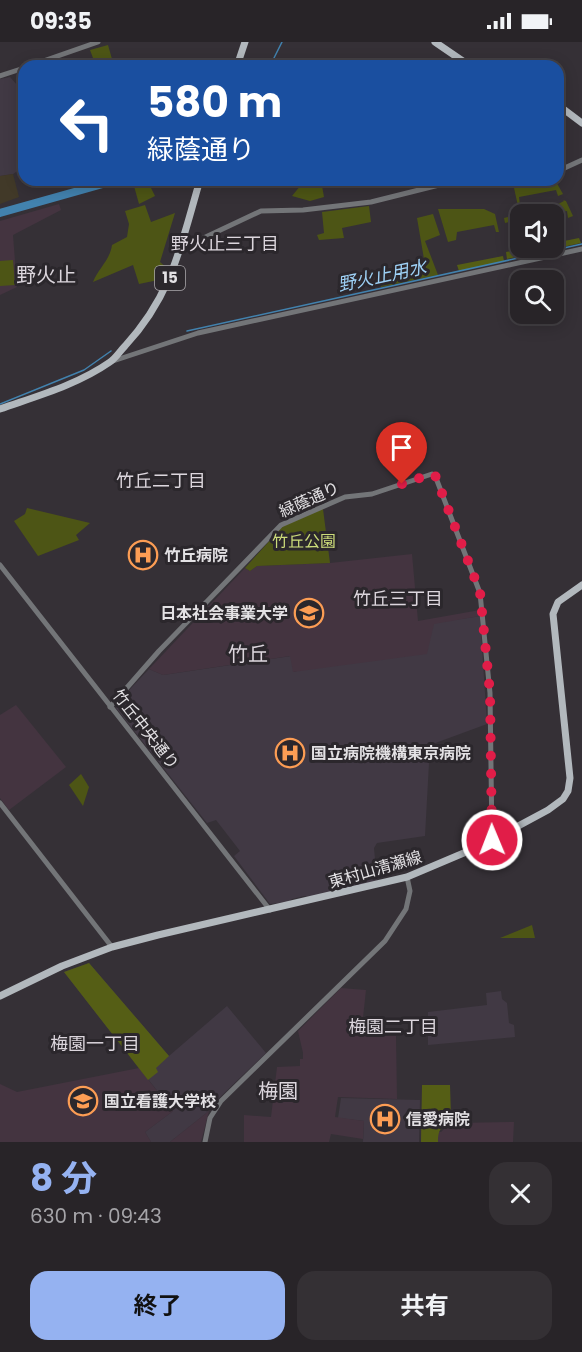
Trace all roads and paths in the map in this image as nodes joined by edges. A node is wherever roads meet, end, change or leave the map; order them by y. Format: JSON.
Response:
{"nodes":[{"id":1,"x":98,"y":42,"type":"edge"},
{"id":2,"x":245,"y":42,"type":"edge"},
{"id":3,"x":435,"y":42,"type":"edge"},
{"id":4,"x":46,"y":60,"type":"edge"},
{"id":5,"x":239,"y":60,"type":"edge"},
{"id":6,"x":461,"y":60,"type":"edge"},
{"id":7,"x":18,"y":70,"type":"edge"},
{"id":8,"x":0,"y":76,"type":"edge"},
{"id":9,"x":564,"y":110,"type":"edge"},
{"id":10,"x":582,"y":123,"type":"edge"},
{"id":11,"x":582,"y":160,"type":"edge"},
{"id":12,"x":564,"y":168,"type":"edge"},
{"id":13,"x":198,"y":186,"type":"edge"},
{"id":14,"x":435,"y":186,"type":"edge"},
{"id":15,"x":182,"y":242,"type":"junction"},
{"id":16,"x":582,"y":249,"type":"edge"},
{"id":17,"x":112,"y":361,"type":"junction"},
{"id":18,"x":0,"y":409,"type":"edge"},
{"id":19,"x":0,"y":565,"type":"edge"},
{"id":20,"x":582,"y":585,"type":"edge"},
{"id":21,"x":110,"y":706,"type":"junction"},
{"id":22,"x":0,"y":803,"type":"edge"},
{"id":23,"x":492,"y":840,"type":"junction"},
{"id":24,"x":406,"y":877,"type":"junction"},
{"id":25,"x":270,"y":910,"type":"junction"},
{"id":26,"x":112,"y":947,"type":"junction"},
{"id":27,"x":0,"y":996,"type":"edge"},
{"id":28,"x":204,"y":1142,"type":"edge"}],
"edges":[{"from":1,"to":4,"type":"street"},
{"from":2,"to":5,"type":"main road"},
{"from":3,"to":6,"type":"main road"},
{"from":7,"to":8,"type":"street"},
{"from":9,"to":10,"type":"main road"},
{"from":11,"to":12,"type":"street"},
{"from":13,"to":15,"type":"main road","number":"15"},
{"from":14,"to":15,"type":"street"},
{"from":15,"to":17,"type":"main road","number":"15"},
{"from":16,"to":17,"type":"street"},
{"from":17,"to":18,"type":"main road","number":"15"},
{"from":19,"to":21,"type":"street","name":"竹丘中央通り"},
{"from":20,"to":23,"type":"main road","name":"東村山清瀬線"},
{"from":21,"to":23,"type":"street","name":"緑蔭通り"},
{"from":21,"to":25,"type":"street","name":"竹丘中央通り"},
{"from":22,"to":26,"type":"street"},
{"from":23,"to":24,"type":"main road","name":"東村山清瀬線"},
{"from":24,"to":25,"type":"main road","name":"東村山清瀬線"},
{"from":24,"to":28,"type":"street"},
{"from":25,"to":26,"type":"main road","name":"東村山清瀬線"},
{"from":26,"to":27,"type":"main road","name":"東村山清瀬線"}]}
